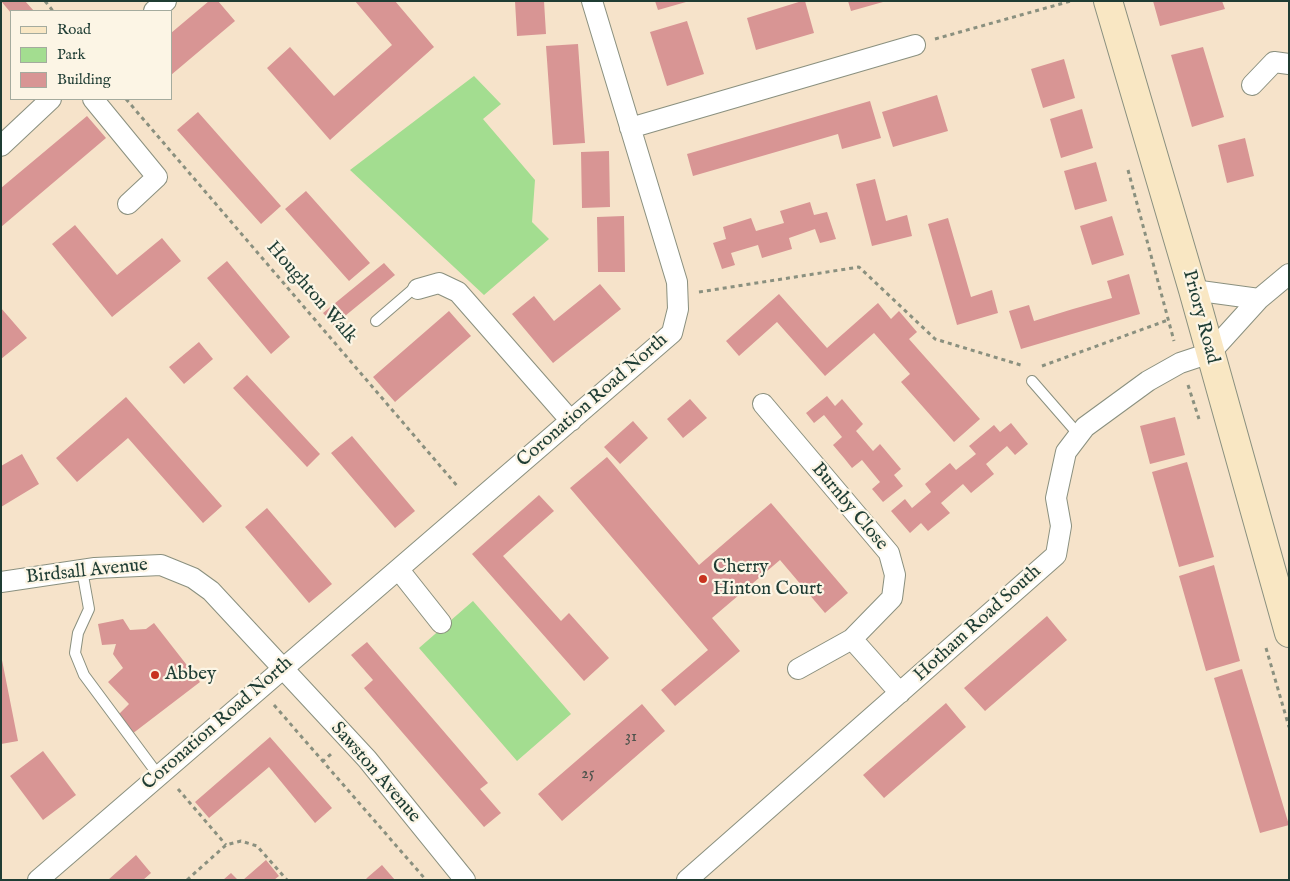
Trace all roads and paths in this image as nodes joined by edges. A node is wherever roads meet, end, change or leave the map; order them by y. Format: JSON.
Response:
{"nodes":[{"id":1,"x":592,"y":1,"type":"edge"},
{"id":2,"x":1071,"y":1,"type":"edge"},
{"id":3,"x":1108,"y":1,"type":"edge"},
{"id":4,"x":915,"y":45,"type":"joint"},
{"id":5,"x":1289,"y":64,"type":"edge"},
{"id":6,"x":1252,"y":85,"type":"dead end"},
{"id":7,"x":51,"y":100,"type":"edge"},
{"id":8,"x":94,"y":100,"type":"edge"},
{"id":9,"x":127,"y":100,"type":"edge"},
{"id":10,"x":630,"y":128,"type":"junction"},
{"id":11,"x":1,"y":146,"type":"edge"},
{"id":12,"x":128,"y":204,"type":"dead end"},
{"id":13,"x":1289,"y":274,"type":"edge"},
{"id":14,"x":418,"y":289,"type":"joint"},
{"id":15,"x":1193,"y":290,"type":"junction"},
{"id":16,"x":678,"y":296,"type":"junction"},
{"id":17,"x":1259,"y":299,"type":"junction"},
{"id":18,"x":1168,"y":320,"type":"dead end"},
{"id":19,"x":376,"y":321,"type":"dead end"},
{"id":20,"x":1210,"y":353,"type":"junction"},
{"id":21,"x":1025,"y":366,"type":"dead end"},
{"id":22,"x":1034,"y":369,"type":"dead end"},
{"id":23,"x":1032,"y":380,"type":"dead end"},
{"id":24,"x":764,"y":404,"type":"dead end"},
{"id":25,"x":571,"y":420,"type":"junction"},
{"id":26,"x":1078,"y":435,"type":"junction"},
{"id":27,"x":474,"y":505,"type":"junction"},
{"id":28,"x":82,"y":570,"type":"junction"},
{"id":29,"x":399,"y":570,"type":"junction"},
{"id":30,"x":1,"y":582,"type":"edge"},
{"id":31,"x":441,"y":624,"type":"dead end"},
{"id":32,"x":1289,"y":633,"type":"edge"},
{"id":33,"x":852,"y":639,"type":"junction"},
{"id":34,"x":283,"y":668,"type":"junction"},
{"id":35,"x":798,"y":669,"type":"dead end"},
{"id":36,"x":900,"y":693,"type":"junction"},
{"id":37,"x":272,"y":704,"type":"dead end"},
{"id":38,"x":162,"y":774,"type":"junction"},
{"id":39,"x":184,"y":781,"type":"dead end"},
{"id":40,"x":177,"y":788,"type":"junction"},
{"id":41,"x":170,"y":794,"type":"dead end"},
{"id":42,"x":226,"y":845,"type":"junction"},
{"id":43,"x":38,"y":880,"type":"edge"},
{"id":44,"x":187,"y":880,"type":"edge"},
{"id":45,"x":286,"y":880,"type":"edge"},
{"id":46,"x":426,"y":880,"type":"edge"},
{"id":47,"x":465,"y":880,"type":"edge"},
{"id":48,"x":687,"y":880,"type":"edge"}],
"edges":[{"from":1,"to":10,"type":"street","name":"Coronation Road North"},
{"from":2,"to":4,"type":"path"},
{"from":3,"to":15,"type":"street","name":"Priory Road"},
{"from":4,"to":10,"type":"street"},
{"from":5,"to":6,"type":"street"},
{"from":7,"to":11,"type":"street"},
{"from":8,"to":12,"type":"street"},
{"from":9,"to":27,"type":"path","name":"Houghton Walk"},
{"from":10,"to":16,"type":"street","name":"Coronation Road North"},
{"from":13,"to":17,"type":"street"},
{"from":14,"to":19,"type":"lane"},
{"from":14,"to":25,"type":"street"},
{"from":15,"to":17,"type":"street"},
{"from":15,"to":20,"type":"street","name":"Priory Road"},
{"from":16,"to":21,"type":"path"},
{"from":16,"to":25,"type":"street","name":"Coronation Road North"},
{"from":17,"to":20,"type":"street"},
{"from":18,"to":22,"type":"path"},
{"from":20,"to":26,"type":"street","name":"Hotham Road South"},
{"from":20,"to":32,"type":"street","name":"Priory Road"},
{"from":23,"to":26,"type":"lane"},
{"from":24,"to":33,"type":"street","name":"Burnby Close"},
{"from":25,"to":27,"type":"street","name":"Coronation Road North"},
{"from":26,"to":36,"type":"street","name":"Hotham Road South"},
{"from":27,"to":29,"type":"street","name":"Coronation Road North"},
{"from":28,"to":30,"type":"street","name":"Birdsall Avenue"},
{"from":28,"to":34,"type":"street","name":"Birdsall Avenue"},
{"from":28,"to":38,"type":"lane"},
{"from":29,"to":31,"type":"street"},
{"from":29,"to":34,"type":"street","name":"Coronation Road North"},
{"from":33,"to":35,"type":"street","name":"Burnby Close"},
{"from":33,"to":36,"type":"street"},
{"from":34,"to":38,"type":"street","name":"Coronation Road North"},
{"from":34,"to":47,"type":"street","name":"Sawston Avenue"},
{"from":36,"to":48,"type":"street","name":"Hotham Road South"},
{"from":37,"to":46,"type":"path"},
{"from":38,"to":40,"type":"path"},
{"from":38,"to":43,"type":"street","name":"Coronation Road North"},
{"from":39,"to":40,"type":"path"},
{"from":40,"to":41,"type":"path"},
{"from":40,"to":42,"type":"path"},
{"from":42,"to":44,"type":"path"},
{"from":42,"to":45,"type":"path"}]}
